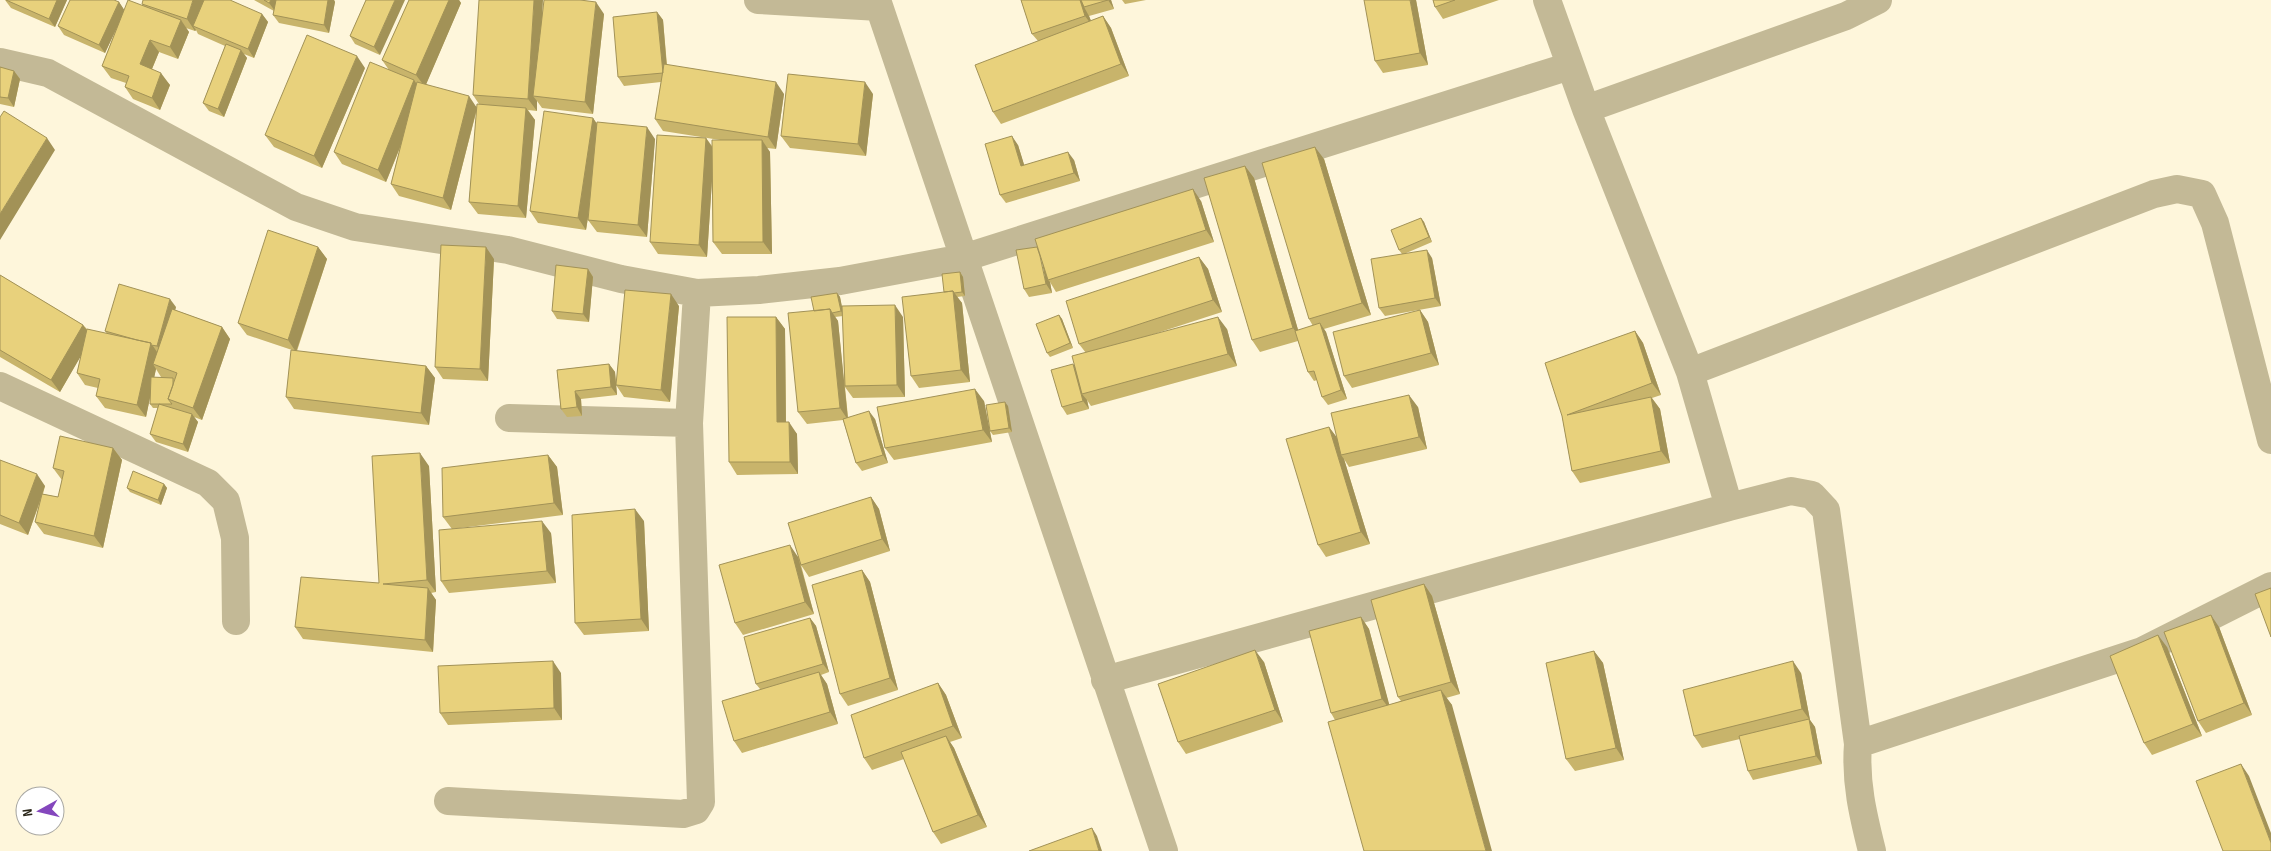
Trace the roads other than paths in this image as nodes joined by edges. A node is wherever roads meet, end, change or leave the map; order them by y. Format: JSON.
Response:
{"nodes":[{"id":1,"x":758,"y":0,"type":"edge"},
{"id":2,"x":1547,"y":0,"type":"edge"},
{"id":3,"x":1878,"y":0,"type":"edge"},
{"id":4,"x":878,"y":3,"type":"edge"},
{"id":5,"x":0,"y":62,"type":"edge"},
{"id":6,"x":1570,"y":66,"type":"junction"},
{"id":7,"x":1586,"y":109,"type":"junction"},
{"id":8,"x":963,"y":258,"type":"junction"},
{"id":9,"x":697,"y":294,"type":"junction"},
{"id":10,"x":1690,"y":372,"type":"junction"},
{"id":11,"x":0,"y":386,"type":"edge"},
{"id":12,"x":509,"y":418,"type":"dead end"},
{"id":13,"x":688,"y":423,"type":"junction"},
{"id":14,"x":2271,"y":440,"type":"edge"},
{"id":15,"x":1729,"y":507,"type":"junction"},
{"id":16,"x":2271,"y":586,"type":"edge"},
{"id":17,"x":236,"y":621,"type":"dead end"},
{"id":18,"x":1106,"y":680,"type":"junction"},
{"id":19,"x":1858,"y":744,"type":"junction"},
{"id":20,"x":448,"y":801,"type":"dead end"},
{"id":21,"x":1164,"y":851,"type":"edge"},
{"id":22,"x":1872,"y":851,"type":"edge"}],
"edges":[{"from":1,"to":4,"type":"street"},
{"from":2,"to":6,"type":"street"},
{"from":3,"to":7,"type":"street"},
{"from":4,"to":8,"type":"street"},
{"from":5,"to":9,"type":"street"},
{"from":6,"to":7,"type":"street"},
{"from":6,"to":8,"type":"street"},
{"from":7,"to":10,"type":"street"},
{"from":8,"to":9,"type":"street"},
{"from":8,"to":18,"type":"street"},
{"from":9,"to":13,"type":"street"},
{"from":10,"to":14,"type":"street"},
{"from":10,"to":15,"type":"street"},
{"from":11,"to":17,"type":"street"},
{"from":12,"to":13,"type":"street"},
{"from":13,"to":20,"type":"street"},
{"from":15,"to":18,"type":"street"},
{"from":15,"to":19,"type":"street"},
{"from":16,"to":19,"type":"street"},
{"from":18,"to":21,"type":"street"},
{"from":19,"to":22,"type":"street"}]}
